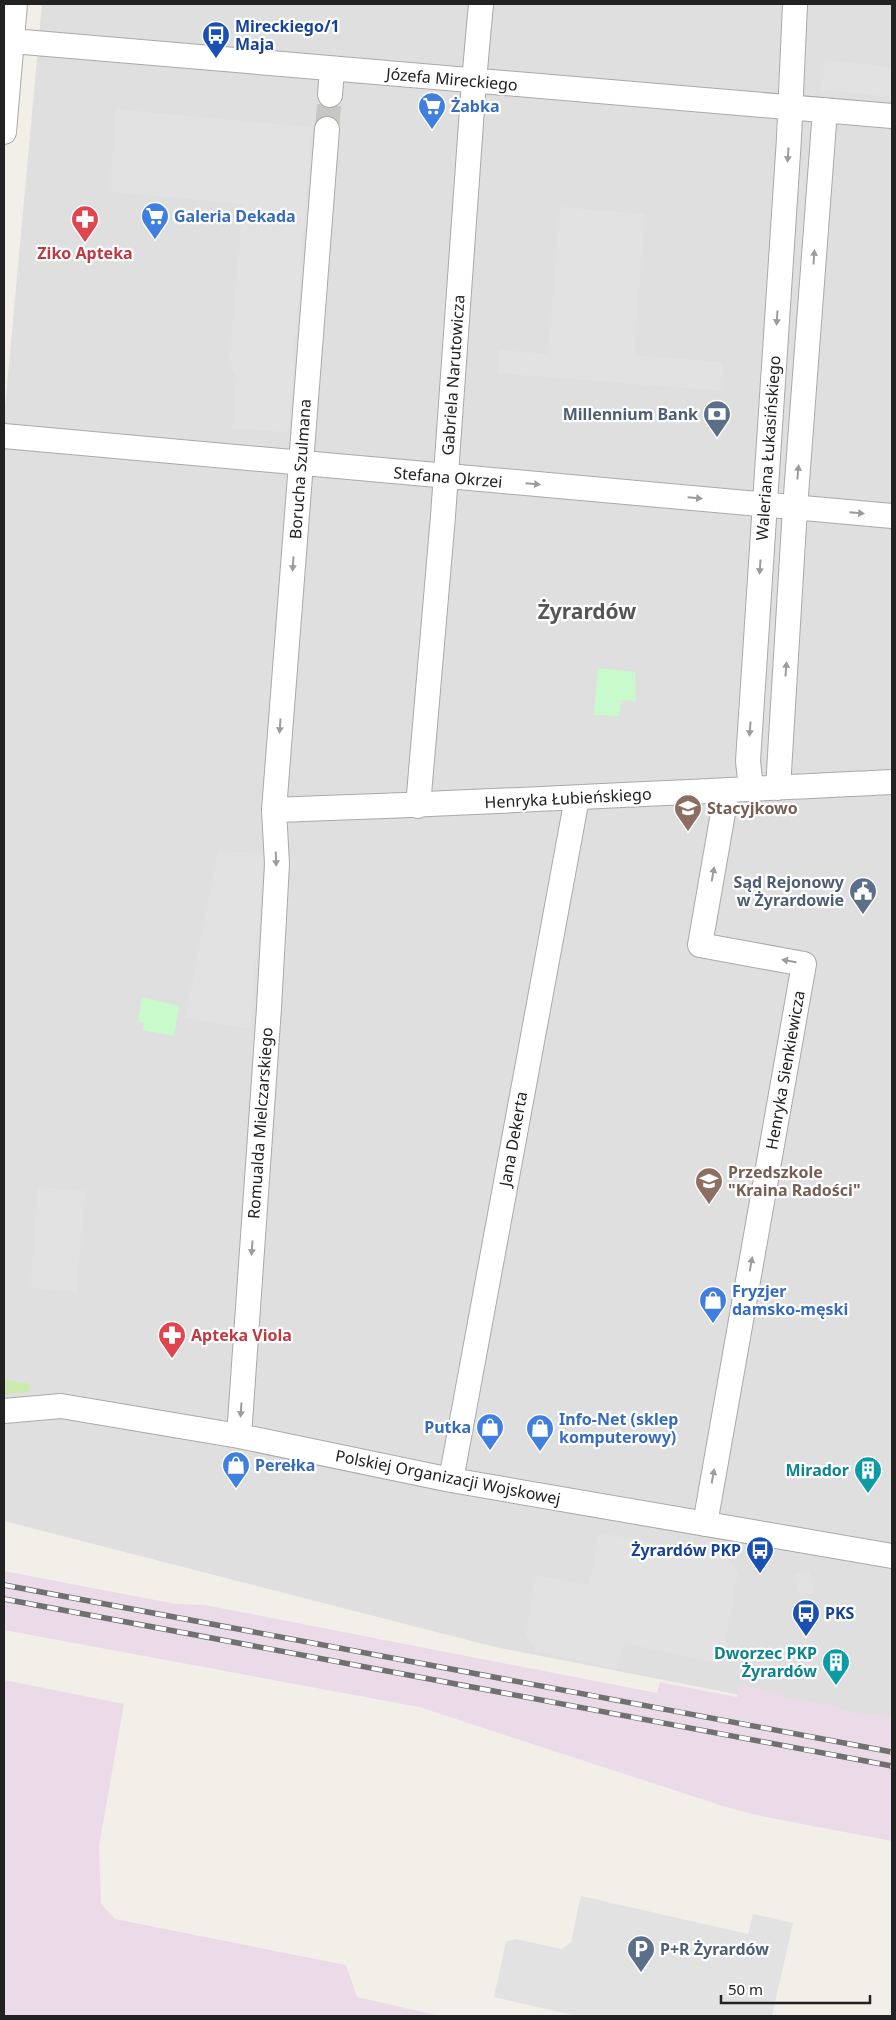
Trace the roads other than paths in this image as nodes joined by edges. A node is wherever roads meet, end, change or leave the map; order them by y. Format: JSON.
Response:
{"nodes":[{"id":1,"x":15,"y":4,"type":"edge"},
{"id":2,"x":481,"y":4,"type":"edge"},
{"id":3,"x":795,"y":4,"type":"edge"},
{"id":4,"x":12,"y":41,"type":"junction"},
{"id":5,"x":332,"y":69,"type":"junction"},
{"id":6,"x":474,"y":82,"type":"junction"},
{"id":7,"x":330,"y":95,"type":"tunnel mouth"},
{"id":8,"x":790,"y":107,"type":"junction"},
{"id":9,"x":825,"y":110,"type":"junction"},
{"id":10,"x":892,"y":116,"type":"edge"},
{"id":11,"x":327,"y":129,"type":"tunnel mouth"},
{"id":12,"x":4,"y":132,"type":"edge"},
{"id":13,"x":4,"y":436,"type":"edge"},
{"id":14,"x":301,"y":463,"type":"junction"},
{"id":15,"x":445,"y":476,"type":"junction"},
{"id":16,"x":764,"y":505,"type":"junction"},
{"id":17,"x":795,"y":508,"type":"junction"},
{"id":18,"x":892,"y":516,"type":"edge"},
{"id":19,"x":892,"y":782,"type":"edge"},
{"id":20,"x":778,"y":788,"type":"junction"},
{"id":21,"x":751,"y":789,"type":"junction"},
{"id":22,"x":727,"y":790,"type":"junction"},
{"id":23,"x":576,"y":798,"type":"junction"},
{"id":24,"x":418,"y":806,"type":"junction"},
{"id":25,"x":274,"y":810,"type":"junction"},
{"id":26,"x":4,"y":1411,"type":"edge"},
{"id":27,"x":239,"y":1436,"type":"junction"},
{"id":28,"x":451,"y":1480,"type":"junction"},
{"id":29,"x":705,"y":1524,"type":"junction"},
{"id":30,"x":892,"y":1556,"type":"edge"}],
"edges":[{"from":1,"to":4,"type":"street"},
{"from":2,"to":6,"type":"street","name":"Gabriela Narutowicza"},
{"from":3,"to":8,"type":"street","name":"Waleriana Łukasińskiego"},
{"from":4,"to":5,"type":"street","name":"Józefa Mireckiego"},
{"from":4,"to":12,"type":"street"},
{"from":5,"to":6,"type":"street","name":"Józefa Mireckiego"},
{"from":5,"to":7,"type":"street"},
{"from":6,"to":8,"type":"street","name":"Józefa Mireckiego"},
{"from":6,"to":15,"type":"street","name":"Gabriela Narutowicza"},
{"from":8,"to":9,"type":"street","name":"Józefa Mireckiego"},
{"from":8,"to":16,"type":"street","name":"Waleriana Łukasińskiego","one_way":true},
{"from":9,"to":10,"type":"street","name":"Józefa Mireckiego"},
{"from":17,"to":9,"type":"street","name":"Waleriana Łukasińskiego","one_way":true},
{"from":11,"to":14,"type":"street","name":"Borucha Szulmana"},
{"from":13,"to":14,"type":"street","name":"Stefana Okrzei"},
{"from":14,"to":15,"type":"street","name":"Stefana Okrzei"},
{"from":14,"to":25,"type":"street","name":"Borucha Szulmana","one_way":true},
{"from":15,"to":16,"type":"street","name":"Stefana Okrzei","one_way":true},
{"from":15,"to":24,"type":"street","name":"Gabriela Narutowicza"},
{"from":16,"to":17,"type":"street","name":"Stefana Okrzei"},
{"from":16,"to":21,"type":"street","name":"Waleriana Łukasińskiego","one_way":true},
{"from":17,"to":18,"type":"street","name":"Stefana Okrzei","one_way":true},
{"from":20,"to":17,"type":"street","name":"Waleriana Łukasińskiego","one_way":true},
{"from":19,"to":20,"type":"street","name":"Henryka Łubieńskiego"},
{"from":20,"to":21,"type":"street","name":"Henryka Łubieńskiego"},
{"from":21,"to":22,"type":"street","name":"Henryka Łubieńskiego"},
{"from":22,"to":23,"type":"street","name":"Henryka Łubieńskiego"},
{"from":29,"to":22,"type":"street","name":"Henryka Sienkiewicza","one_way":true},
{"from":23,"to":24,"type":"street","name":"Henryka Łubieńskiego"},
{"from":23,"to":28,"type":"street","name":"Jana Dekerta"},
{"from":24,"to":25,"type":"street","name":"Henryka Łubieńskiego"},
{"from":25,"to":27,"type":"street","name":"Romualda Mielczarskiego","one_way":true},
{"from":26,"to":27,"type":"street","name":"Polskiej Organizacji Wojskowej"},
{"from":27,"to":28,"type":"street","name":"Polskiej Organizacji Wojskowej"},
{"from":28,"to":29,"type":"street","name":"Polskiej Organizacji Wojskowej"},
{"from":29,"to":30,"type":"street","name":"Polskiej Organizacji Wojskowej"}]}
